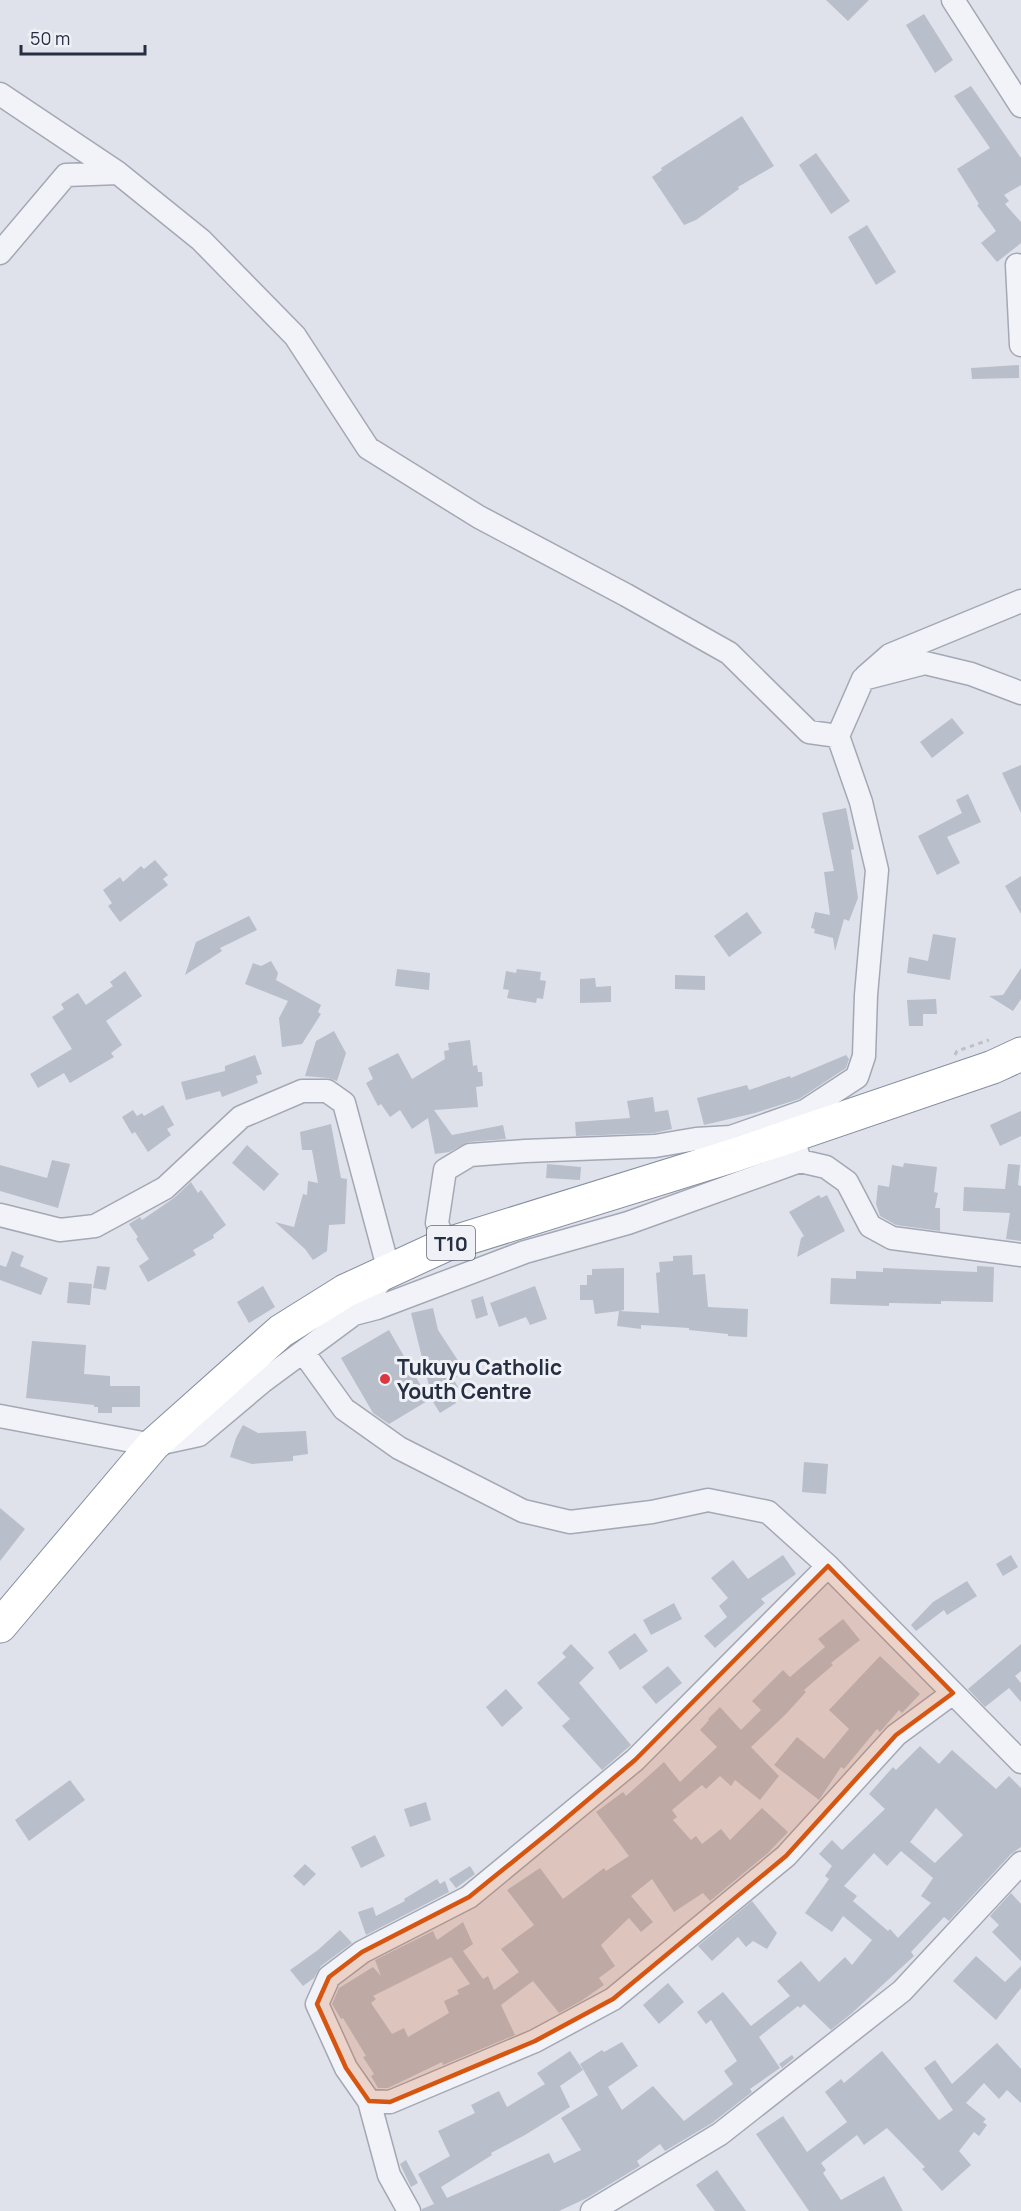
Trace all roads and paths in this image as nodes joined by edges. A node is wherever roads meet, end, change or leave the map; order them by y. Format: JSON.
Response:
{"nodes":[{"id":1,"x":953,"y":0,"type":"edge"},
{"id":2,"x":0,"y":94,"type":"edge"},
{"id":3,"x":1021,"y":106,"type":"edge"},
{"id":4,"x":118,"y":173,"type":"junction"},
{"id":5,"x":0,"y":253,"type":"edge"},
{"id":6,"x":1017,"y":264,"type":"dead end"},
{"id":7,"x":1021,"y":345,"type":"edge"},
{"id":8,"x":1021,"y":601,"type":"edge"},
{"id":9,"x":862,"y":679,"type":"junction"},
{"id":10,"x":1021,"y":693,"type":"edge"},
{"id":11,"x":838,"y":736,"type":"junction"},
{"id":12,"x":1021,"y":1054,"type":"edge"},
{"id":13,"x":733,"y":1146,"type":"junction"},
{"id":14,"x":796,"y":1148,"type":"junction"},
{"id":15,"x":0,"y":1215,"type":"edge"},
{"id":16,"x":534,"y":1233,"type":"junction"},
{"id":17,"x":445,"y":1245,"type":"junction"},
{"id":18,"x":1021,"y":1255,"type":"edge"},
{"id":19,"x":389,"y":1271,"type":"junction"},
{"id":20,"x":354,"y":1314,"type":"junction"},
{"id":21,"x":303,"y":1352,"type":"junction"},
{"id":22,"x":0,"y":1416,"type":"edge"},
{"id":23,"x":153,"y":1445,"type":"junction"},
{"id":24,"x":828,"y":1566,"type":"junction"},
{"id":25,"x":0,"y":1626,"type":"edge"},
{"id":26,"x":953,"y":1693,"type":"junction"},
{"id":27,"x":1021,"y":1762,"type":"edge"},
{"id":28,"x":1021,"y":1863,"type":"edge"},
{"id":29,"x":369,"y":2102,"type":"junction"},
{"id":30,"x":409,"y":2211,"type":"edge"},
{"id":31,"x":592,"y":2211,"type":"edge"}],
"edges":[{"from":1,"to":3,"type":"street"},
{"from":2,"to":4,"type":"street"},
{"from":4,"to":5,"type":"street"},
{"from":4,"to":11,"type":"street"},
{"from":6,"to":7,"type":"street"},
{"from":8,"to":9,"type":"street"},
{"from":9,"to":10,"type":"street"},
{"from":9,"to":11,"type":"street"},
{"from":11,"to":13,"type":"street"},
{"from":12,"to":14,"type":"highway","number":"T10"},
{"from":13,"to":14,"type":"highway","number":"T10"},
{"from":13,"to":16,"type":"highway","number":"T10"},
{"from":13,"to":17,"type":"street"},
{"from":14,"to":16,"type":"street"},
{"from":14,"to":18,"type":"street"},
{"from":15,"to":19,"type":"street"},
{"from":16,"to":17,"type":"highway","number":"T10"},
{"from":16,"to":20,"type":"street"},
{"from":17,"to":19,"type":"highway","number":"T10"},
{"from":19,"to":20,"type":"street"},
{"from":19,"to":23,"type":"highway","number":"T10"},
{"from":20,"to":21,"type":"street"},
{"from":21,"to":23,"type":"street"},
{"from":21,"to":24,"type":"street"},
{"from":22,"to":23,"type":"street"},
{"from":23,"to":25,"type":"highway","number":"T10"},
{"from":24,"to":26,"type":"street"},
{"from":24,"to":29,"type":"street"},
{"from":26,"to":27,"type":"street"},
{"from":26,"to":29,"type":"street"},
{"from":28,"to":31,"type":"street"},
{"from":29,"to":30,"type":"street"}]}
